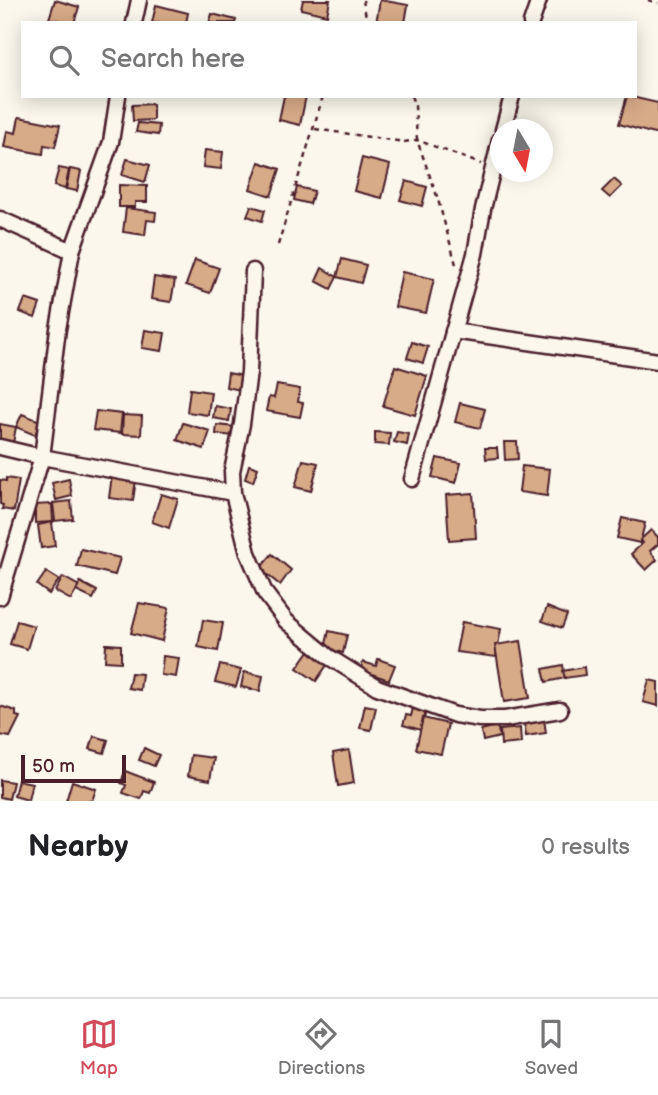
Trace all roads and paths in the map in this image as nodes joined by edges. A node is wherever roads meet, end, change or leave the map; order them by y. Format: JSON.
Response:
{"nodes":[{"id":1,"x":139,"y":0,"type":"edge"},
{"id":2,"x":363,"y":0,"type":"edge"},
{"id":3,"x":539,"y":0,"type":"edge"},
{"id":4,"x":649,"y":0,"type":"edge"},
{"id":5,"x":658,"y":3,"type":"edge"},
{"id":6,"x":134,"y":21,"type":"edge"},
{"id":7,"x":367,"y":21,"type":"edge"},
{"id":8,"x":532,"y":21,"type":"edge"},
{"id":9,"x":118,"y":98,"type":"edge"},
{"id":10,"x":322,"y":98,"type":"edge"},
{"id":11,"x":412,"y":98,"type":"edge"},
{"id":12,"x":511,"y":98,"type":"edge"},
{"id":13,"x":506,"y":119,"type":"edge"},
{"id":14,"x":314,"y":129,"type":"junction"},
{"id":15,"x":417,"y":140,"type":"junction"},
{"id":16,"x":490,"y":168,"type":"edge"},
{"id":17,"x":490,"y":182,"type":"edge"},
{"id":18,"x":0,"y":219,"type":"edge"},
{"id":19,"x":278,"y":246,"type":"dead end"},
{"id":20,"x":72,"y":251,"type":"junction"},
{"id":21,"x":458,"y":270,"type":"dead end"},
{"id":22,"x":253,"y":271,"type":"dead end"},
{"id":23,"x":453,"y":331,"type":"junction"},
{"id":24,"x":658,"y":361,"type":"edge"},
{"id":25,"x":0,"y":447,"type":"edge"},
{"id":26,"x":41,"y":457,"type":"junction"},
{"id":27,"x":412,"y":479,"type":"dead end"},
{"id":28,"x":233,"y":493,"type":"junction"},
{"id":29,"x":0,"y":597,"type":"edge"},
{"id":30,"x":559,"y":710,"type":"dead end"}],
"edges":[{"from":1,"to":6,"type":"street"},
{"from":2,"to":7,"type":"path"},
{"from":3,"to":8,"type":"street"},
{"from":4,"to":5,"type":"path"},
{"from":9,"to":20,"type":"street"},
{"from":10,"to":14,"type":"path"},
{"from":11,"to":15,"type":"path"},
{"from":12,"to":13,"type":"street"},
{"from":14,"to":15,"type":"path"},
{"from":14,"to":19,"type":"path"},
{"from":15,"to":16,"type":"path"},
{"from":15,"to":21,"type":"path"},
{"from":17,"to":23,"type":"street"},
{"from":18,"to":20,"type":"street"},
{"from":20,"to":26,"type":"street"},
{"from":22,"to":28,"type":"street"},
{"from":23,"to":24,"type":"street"},
{"from":23,"to":27,"type":"street"},
{"from":25,"to":26,"type":"street"},
{"from":26,"to":28,"type":"street"},
{"from":26,"to":29,"type":"street"},
{"from":28,"to":30,"type":"street"}]}
